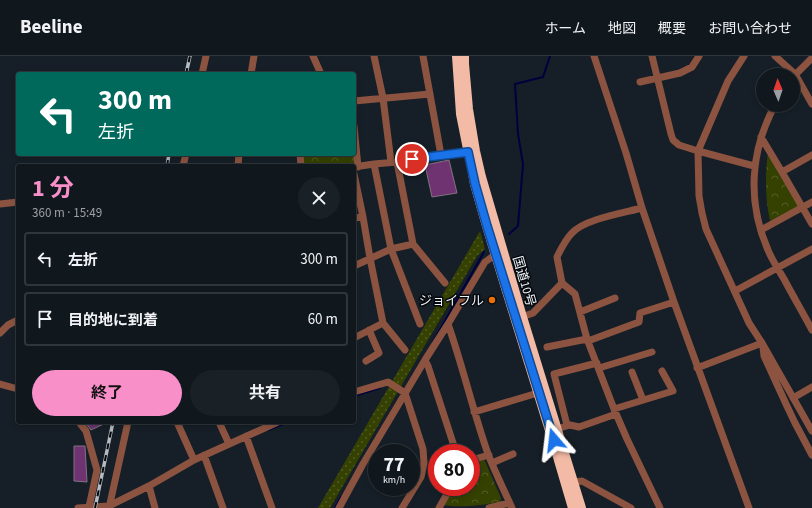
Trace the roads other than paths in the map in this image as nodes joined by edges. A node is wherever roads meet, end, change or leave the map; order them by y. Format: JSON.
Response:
{"nodes":[{"id":1,"x":206,"y":56,"type":"edge"},
{"id":2,"x":254,"y":56,"type":"edge"},
{"id":3,"x":313,"y":56,"type":"edge"},
{"id":4,"x":374,"y":56,"type":"edge"},
{"id":5,"x":423,"y":56,"type":"edge"},
{"id":6,"x":457,"y":56,"type":"edge"},
{"id":7,"x":464,"y":56,"type":"edge"},
{"id":8,"x":594,"y":56,"type":"edge"},
{"id":9,"x":652,"y":56,"type":"edge"},
{"id":10,"x":699,"y":56,"type":"edge"},
{"id":11,"x":744,"y":56,"type":"edge"},
{"id":12,"x":775,"y":56,"type":"edge"},
{"id":13,"x":812,"y":58,"type":"edge"},
{"id":14,"x":787,"y":68,"type":"edge"},
{"id":15,"x":800,"y":69,"type":"edge"},
{"id":16,"x":202,"y":72,"type":"edge"},
{"id":17,"x":251,"y":72,"type":"edge"},
{"id":18,"x":320,"y":72,"type":"edge"},
{"id":19,"x":657,"y":79,"type":"junction"},
{"id":20,"x":640,"y":82,"type":"dead end"},
{"id":21,"x":800,"y":85,"type":"edge"},
{"id":22,"x":430,"y":94,"type":"junction"},
{"id":23,"x":383,"y":98,"type":"junction"},
{"id":24,"x":356,"y":101,"type":"edge"},
{"id":25,"x":812,"y":104,"type":"edge"},
{"id":26,"x":770,"y":112,"type":"edge"},
{"id":27,"x":761,"y":137,"type":"junction"},
{"id":28,"x":472,"y":151,"type":"junction"},
{"id":29,"x":698,"y":151,"type":"junction"},
{"id":30,"x":441,"y":155,"type":"junction"},
{"id":31,"x":812,"y":155,"type":"edge"},
{"id":32,"x":394,"y":162,"type":"junction"},
{"id":33,"x":374,"y":164,"type":"junction"},
{"id":34,"x":754,"y":166,"type":"junction"},
{"id":35,"x":356,"y":167,"type":"edge"},
{"id":36,"x":782,"y":172,"type":"junction"},
{"id":37,"x":356,"y":184,"type":"edge"},
{"id":38,"x":16,"y":202,"type":"edge"},
{"id":39,"x":812,"y":202,"type":"edge"},
{"id":40,"x":0,"y":204,"type":"edge"},
{"id":41,"x":802,"y":207,"type":"junction"},
{"id":42,"x":642,"y":208,"type":"junction"},
{"id":43,"x":363,"y":217,"type":"junction"},
{"id":44,"x":356,"y":218,"type":"edge"},
{"id":45,"x":812,"y":224,"type":"edge"},
{"id":46,"x":760,"y":230,"type":"junction"},
{"id":47,"x":413,"y":244,"type":"junction"},
{"id":48,"x":501,"y":245,"type":"junction"},
{"id":49,"x":391,"y":249,"type":"junction"},
{"id":50,"x":812,"y":249,"type":"edge"},
{"id":51,"x":496,"y":255,"type":"junction"},
{"id":52,"x":370,"y":258,"type":"junction"},
{"id":53,"x":356,"y":265,"type":"edge"},
{"id":54,"x":777,"y":268,"type":"junction"},
{"id":55,"x":445,"y":283,"type":"dead end"},
{"id":56,"x":562,"y":283,"type":"junction"},
{"id":57,"x":735,"y":291,"type":"junction"},
{"id":58,"x":615,"y":298,"type":"dead end"},
{"id":59,"x":674,"y":302,"type":"junction"},
{"id":60,"x":580,"y":312,"type":"junction"},
{"id":61,"x":522,"y":317,"type":"junction"},
{"id":62,"x":16,"y":321,"type":"edge"},
{"id":63,"x":383,"y":323,"type":"junction"},
{"id":64,"x":420,"y":324,"type":"dead end"},
{"id":65,"x":448,"y":324,"type":"junction"},
{"id":66,"x":369,"y":330,"type":"junction"},
{"id":67,"x":812,"y":330,"type":"edge"},
{"id":68,"x":0,"y":333,"type":"edge"},
{"id":69,"x":356,"y":337,"type":"edge"},
{"id":70,"x":588,"y":340,"type":"junction"},
{"id":71,"x":762,"y":343,"type":"junction"},
{"id":72,"x":546,"y":347,"type":"dead end"},
{"id":73,"x":405,"y":350,"type":"dead end"},
{"id":74,"x":652,"y":352,"type":"dead end"},
{"id":75,"x":425,"y":360,"type":"junction"},
{"id":76,"x":366,"y":361,"type":"dead end"},
{"id":77,"x":598,"y":366,"type":"junction"},
{"id":78,"x":698,"y":368,"type":"junction"},
{"id":79,"x":662,"y":371,"type":"dead end"},
{"id":80,"x":632,"y":372,"type":"dead end"},
{"id":81,"x":0,"y":384,"type":"edge"},
{"id":82,"x":812,"y":387,"type":"edge"},
{"id":83,"x":16,"y":389,"type":"edge"},
{"id":84,"x":356,"y":391,"type":"edge"},
{"id":85,"x":542,"y":392,"type":"junction"},
{"id":86,"x":405,"y":393,"type":"junction"},
{"id":87,"x":793,"y":398,"type":"junction"},
{"id":88,"x":643,"y":400,"type":"junction"},
{"id":89,"x":474,"y":412,"type":"junction"},
{"id":90,"x":615,"y":412,"type":"junction"},
{"id":91,"x":81,"y":424,"type":"edge"},
{"id":92,"x":128,"y":424,"type":"edge"},
{"id":93,"x":178,"y":424,"type":"edge"},
{"id":94,"x":220,"y":424,"type":"edge"},
{"id":95,"x":266,"y":424,"type":"edge"},
{"id":96,"x":558,"y":428,"type":"junction"},
{"id":97,"x":812,"y":432,"type":"edge"},
{"id":98,"x":246,"y":436,"type":"junction"},
{"id":99,"x":229,"y":444,"type":"junction"},
{"id":100,"x":453,"y":444,"type":"edge"},
{"id":101,"x":513,"y":454,"type":"dead end"},
{"id":102,"x":204,"y":455,"type":"junction"},
{"id":103,"x":489,"y":455,"type":"junction"},
{"id":104,"x":812,"y":455,"type":"edge"},
{"id":105,"x":480,"y":458,"type":"edge"},
{"id":106,"x":194,"y":460,"type":"junction"},
{"id":107,"x":492,"y":463,"type":"junction"},
{"id":108,"x":570,"y":484,"type":"junction"},
{"id":109,"x":149,"y":486,"type":"junction"},
{"id":110,"x":445,"y":496,"type":"edge"},
{"id":111,"x":511,"y":505,"type":"edge"},
{"id":112,"x":89,"y":507,"type":"junction"},
{"id":113,"x":109,"y":507,"type":"edge"},
{"id":114,"x":657,"y":507,"type":"edge"},
{"id":115,"x":78,"y":508,"type":"edge"},
{"id":116,"x":155,"y":508,"type":"edge"},
{"id":117,"x":223,"y":508,"type":"edge"},
{"id":118,"x":272,"y":508,"type":"edge"},
{"id":119,"x":339,"y":508,"type":"edge"},
{"id":120,"x":402,"y":508,"type":"edge"},
{"id":121,"x":439,"y":508,"type":"edge"},
{"id":122,"x":489,"y":508,"type":"edge"},
{"id":123,"x":573,"y":508,"type":"edge"},
{"id":124,"x":582,"y":508,"type":"edge"},
{"id":125,"x":631,"y":508,"type":"edge"},
{"id":126,"x":749,"y":508,"type":"edge"}],
"edges":[{"from":1,"to":16,"type":"street"},
{"from":2,"to":17,"type":"street"},
{"from":3,"to":18,"type":"street"},
{"from":4,"to":23,"type":"street"},
{"from":5,"to":22,"type":"street"},
{"from":6,"to":28,"type":"highway","name":"国道10号"},
{"from":7,"to":28,"type":"highway","name":"国道10号"},
{"from":8,"to":42,"type":"street"},
{"from":9,"to":19,"type":"street"},
{"from":10,"to":19,"type":"street"},
{"from":11,"to":29,"type":"street"},
{"from":12,"to":14,"type":"street"},
{"from":13,"to":15,"type":"street"},
{"from":19,"to":20,"type":"street"},
{"from":19,"to":29,"type":"street"},
{"from":21,"to":25,"type":"street"},
{"from":22,"to":23,"type":"street"},
{"from":22,"to":30,"type":"street"},
{"from":23,"to":24,"type":"street"},
{"from":23,"to":32,"type":"street"},
{"from":26,"to":27,"type":"street"},
{"from":27,"to":34,"type":"street"},
{"from":27,"to":36,"type":"street"},
{"from":28,"to":30,"type":"street"},
{"from":28,"to":48,"type":"highway","name":"国道10号"},
{"from":28,"to":51,"type":"highway","name":"国道10号"},
{"from":29,"to":34,"type":"street"},
{"from":29,"to":57,"type":"street"},
{"from":30,"to":32,"type":"street"},
{"from":31,"to":36,"type":"street"},
{"from":32,"to":33,"type":"street"},
{"from":32,"to":47,"type":"street"},
{"from":33,"to":35,"type":"street"},
{"from":33,"to":49,"type":"street"},
{"from":34,"to":46,"type":"street"},
{"from":36,"to":41,"type":"street"},
{"from":37,"to":43,"type":"street"},
{"from":38,"to":40,"type":"street"},
{"from":39,"to":41,"type":"street"},
{"from":41,"to":45,"type":"street"},
{"from":41,"to":46,"type":"street"},
{"from":42,"to":56,"type":"street"},
{"from":42,"to":59,"type":"street"},
{"from":43,"to":44,"type":"street"},
{"from":43,"to":52,"type":"street"},
{"from":46,"to":54,"type":"street"},
{"from":47,"to":49,"type":"street"},
{"from":47,"to":55,"type":"street"},
{"from":48,"to":51,"type":"street"},
{"from":48,"to":61,"type":"highway","name":"国道10号"},
{"from":49,"to":52,"type":"street"},
{"from":49,"to":64,"type":"street"},
{"from":50,"to":54,"type":"street"},
{"from":51,"to":65,"type":"street"},
{"from":51,"to":85,"type":"highway","name":"国道10号"},
{"from":52,"to":53,"type":"street"},
{"from":52,"to":63,"type":"street"},
{"from":54,"to":57,"type":"street"},
{"from":54,"to":67,"type":"street"},
{"from":56,"to":60,"type":"street"},
{"from":56,"to":61,"type":"street"},
{"from":57,"to":71,"type":"street"},
{"from":58,"to":60,"type":"street"},
{"from":59,"to":70,"type":"street"},
{"from":59,"to":78,"type":"street"},
{"from":60,"to":70,"type":"street"},
{"from":61,"to":85,"type":"highway","name":"国道10号"},
{"from":62,"to":68,"type":"street"},
{"from":63,"to":66,"type":"street"},
{"from":63,"to":73,"type":"street"},
{"from":65,"to":75,"type":"street"},
{"from":65,"to":89,"type":"street"},
{"from":66,"to":69,"type":"street"},
{"from":66,"to":76,"type":"street"},
{"from":70,"to":72,"type":"street"},
{"from":70,"to":77,"type":"street"},
{"from":71,"to":78,"type":"street"},
{"from":71,"to":87,"type":"street"},
{"from":71,"to":104,"type":"street"},
{"from":74,"to":77,"type":"street"},
{"from":75,"to":86,"type":"street"},
{"from":75,"to":100,"type":"street"},
{"from":77,"to":90,"type":"street"},
{"from":77,"to":96,"type":"street"},
{"from":78,"to":126,"type":"street"},
{"from":79,"to":88,"type":"street"},
{"from":80,"to":88,"type":"street"},
{"from":81,"to":83,"type":"street"},
{"from":82,"to":87,"type":"street"},
{"from":84,"to":86,"type":"street"},
{"from":85,"to":89,"type":"street"},
{"from":85,"to":96,"type":"highway","name":"国道10号"},
{"from":86,"to":119,"type":"street"},
{"from":86,"to":120,"type":"street"},
{"from":87,"to":97,"type":"street"},
{"from":88,"to":90,"type":"street"},
{"from":89,"to":103,"type":"street"},
{"from":90,"to":96,"type":"street"},
{"from":90,"to":114,"type":"street"},
{"from":91,"to":112,"type":"street"},
{"from":92,"to":113,"type":"street"},
{"from":93,"to":106,"type":"street"},
{"from":94,"to":99,"type":"street"},
{"from":95,"to":98,"type":"street"},
{"from":96,"to":108,"type":"highway","name":"国道10号"},
{"from":98,"to":99,"type":"street"},
{"from":98,"to":118,"type":"street"},
{"from":99,"to":102,"type":"street"},
{"from":101,"to":107,"type":"street"},
{"from":102,"to":106,"type":"street"},
{"from":102,"to":117,"type":"street"},
{"from":103,"to":105,"type":"street"},
{"from":103,"to":107,"type":"street"},
{"from":106,"to":109,"type":"street"},
{"from":107,"to":111,"type":"street"},
{"from":108,"to":123,"type":"highway","name":"国道10号"},
{"from":108,"to":124,"type":"highway","name":"国道10号"},
{"from":108,"to":125,"type":"street"},
{"from":109,"to":113,"type":"street"},
{"from":109,"to":116,"type":"street"},
{"from":110,"to":121,"type":"street"},
{"from":111,"to":122,"type":"street"},
{"from":112,"to":113,"type":"street"},
{"from":112,"to":115,"type":"street"}]}
